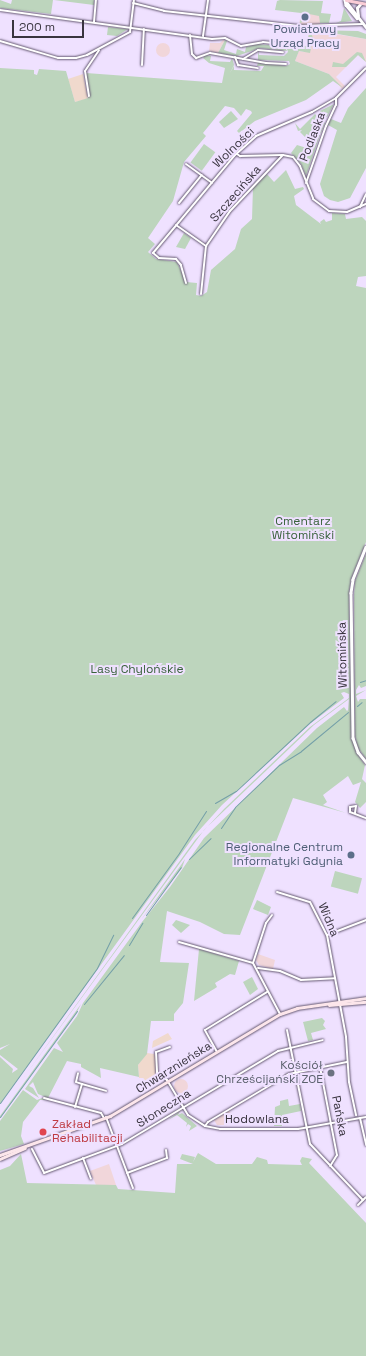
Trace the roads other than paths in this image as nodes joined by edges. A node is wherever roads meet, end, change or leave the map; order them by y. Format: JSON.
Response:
{"nodes":[{"id":1,"x":96,"y":0,"type":"edge"},
{"id":2,"x":208,"y":0,"type":"edge"},
{"id":3,"x":345,"y":0,"type":"edge"},
{"id":4,"x":134,"y":1,"type":"edge"},
{"id":5,"x":362,"y":3,"type":"junction"},
{"id":6,"x":366,"y":4,"type":"edge"},
{"id":7,"x":0,"y":10,"type":"edge"},
{"id":8,"x":206,"y":15,"type":"junction"},
{"id":9,"x":359,"y":19,"type":"junction"},
{"id":10,"x":94,"y":22,"type":"junction"},
{"id":11,"x":363,"y":24,"type":"junction"},
{"id":12,"x":366,"y":27,"type":"edge"},
{"id":13,"x":131,"y":28,"type":"junction"},
{"id":14,"x":144,"y":29,"type":"junction"},
{"id":15,"x":190,"y":35,"type":"junction"},
{"id":16,"x":203,"y":36,"type":"junction"},
{"id":17,"x":0,"y":41,"type":"edge"},
{"id":18,"x":293,"y":45,"type":"dead end"},
{"id":19,"x":99,"y":50,"type":"junction"},
{"id":20,"x":281,"y":56,"type":"dead end"},
{"id":21,"x":235,"y":58,"type":"junction"},
{"id":22,"x":243,"y":59,"type":"junction"},
{"id":23,"x":286,"y":64,"type":"dead end"},
{"id":24,"x":142,"y":65,"type":"dead end"},
{"id":25,"x":258,"y":68,"type":"dead end"},
{"id":26,"x":366,"y":68,"type":"edge"},
{"id":27,"x":89,"y":96,"type":"dead end"},
{"id":28,"x":336,"y":98,"type":"junction"},
{"id":29,"x":237,"y":154,"type":"junction"},
{"id":30,"x":282,"y":155,"type":"junction"},
{"id":31,"x":186,"y":164,"type":"dead end"},
{"id":32,"x":202,"y":175,"type":"junction"},
{"id":33,"x":212,"y":183,"type":"junction"},
{"id":34,"x":306,"y":183,"type":"junction"},
{"id":35,"x":366,"y":194,"type":"edge"},
{"id":36,"x":179,"y":203,"type":"dead end"},
{"id":37,"x":366,"y":204,"type":"edge"},
{"id":38,"x":360,"y":207,"type":"junction"},
{"id":39,"x":176,"y":225,"type":"junction"},
{"id":40,"x":206,"y":246,"type":"junction"},
{"id":41,"x":186,"y":283,"type":"dead end"},
{"id":42,"x":201,"y":294,"type":"dead end"},
{"id":43,"x":366,"y":547,"type":"edge"},
{"id":44,"x":366,"y":762,"type":"edge"},
{"id":45,"x":355,"y":813,"type":"junction"},
{"id":46,"x":366,"y":818,"type":"edge"},
{"id":47,"x":278,"y":892,"type":"dead end"},
{"id":48,"x":272,"y":915,"type":"dead end"},
{"id":49,"x":366,"y":920,"type":"edge"},
{"id":50,"x":326,"y":935,"type":"junction"},
{"id":51,"x":179,"y":942,"type":"dead end"},
{"id":52,"x":253,"y":963,"type":"junction"},
{"id":53,"x":258,"y":968,"type":"junction"},
{"id":54,"x":335,"y":978,"type":"junction"},
{"id":55,"x":267,"y":992,"type":"junction"},
{"id":56,"x":366,"y":998,"type":"edge"},
{"id":57,"x":366,"y":1002,"type":"edge"},
{"id":58,"x":339,"y":1003,"type":"junction"},
{"id":59,"x":280,"y":1014,"type":"junction"},
{"id":60,"x":287,"y":1030,"type":"dead end"},
{"id":61,"x":322,"y":1040,"type":"dead end"},
{"id":62,"x":291,"y":1046,"type":"junction"},
{"id":63,"x":170,"y":1047,"type":"dead end"},
{"id":64,"x":217,"y":1052,"type":"junction"},
{"id":65,"x":347,"y":1062,"type":"junction"},
{"id":66,"x":320,"y":1067,"type":"junction"},
{"id":67,"x":296,"y":1072,"type":"junction"},
{"id":68,"x":78,"y":1073,"type":"dead end"},
{"id":69,"x":168,"y":1083,"type":"junction"},
{"id":70,"x":82,"y":1084,"type":"junction"},
{"id":71,"x":106,"y":1091,"type":"dead end"},
{"id":72,"x":44,"y":1098,"type":"dead end"},
{"id":73,"x":75,"y":1107,"type":"junction"},
{"id":74,"x":183,"y":1108,"type":"junction"},
{"id":75,"x":356,"y":1114,"type":"dead end"},
{"id":76,"x":366,"y":1117,"type":"edge"},
{"id":77,"x":105,"y":1118,"type":"junction"},
{"id":78,"x":360,"y":1118,"type":"junction"},
{"id":79,"x":331,"y":1123,"type":"junction"},
{"id":80,"x":205,"y":1126,"type":"junction"},
{"id":81,"x":306,"y":1128,"type":"junction"},
{"id":82,"x":366,"y":1145,"type":"edge"},
{"id":83,"x":29,"y":1146,"type":"junction"},
{"id":84,"x":117,"y":1146,"type":"junction"},
{"id":85,"x":32,"y":1149,"type":"dead end"},
{"id":86,"x":166,"y":1150,"type":"dead end"},
{"id":87,"x":0,"y":1154,"type":"edge"},
{"id":88,"x":0,"y":1158,"type":"edge"},
{"id":89,"x":83,"y":1158,"type":"junction"},
{"id":90,"x":330,"y":1166,"type":"junction"},
{"id":91,"x":127,"y":1173,"type":"junction"},
{"id":92,"x":91,"y":1179,"type":"dead end"},
{"id":93,"x":133,"y":1188,"type":"dead end"},
{"id":94,"x":366,"y":1197,"type":"edge"},
{"id":95,"x":363,"y":1200,"type":"junction"},
{"id":96,"x":358,"y":1205,"type":"dead end"}],
"edges":[{"from":1,"to":10,"type":"street"},
{"from":2,"to":8,"type":"street"},
{"from":3,"to":5,"type":"main road"},
{"from":3,"to":9,"type":"street"},
{"from":4,"to":8,"type":"street"},
{"from":4,"to":13,"type":"street"},
{"from":5,"to":6,"type":"main road"},
{"from":5,"to":9,"type":"street"},
{"from":7,"to":10,"type":"street"},
{"from":8,"to":11,"type":"street"},
{"from":8,"to":16,"type":"street"},
{"from":9,"to":11,"type":"street"},
{"from":10,"to":13,"type":"street"},
{"from":11,"to":12,"type":"street"},
{"from":13,"to":14,"type":"street"},
{"from":13,"to":19,"type":"street"},
{"from":14,"to":15,"type":"street"},
{"from":14,"to":24,"type":"street"},
{"from":15,"to":16,"type":"street"},
{"from":15,"to":21,"type":"street"},
{"from":16,"to":18,"type":"street"},
{"from":17,"to":19,"type":"street"},
{"from":19,"to":27,"type":"street"},
{"from":20,"to":22,"type":"street"},
{"from":21,"to":22,"type":"street"},
{"from":21,"to":25,"type":"street"},
{"from":22,"to":23,"type":"street"},
{"from":26,"to":28,"type":"street","name":"Wolności"},
{"from":28,"to":29,"type":"street","name":"Wolności"},
{"from":28,"to":34,"type":"street","name":"Podlaska"},
{"from":29,"to":30,"type":"street"},
{"from":29,"to":33,"type":"street","name":"Wolności"},
{"from":30,"to":34,"type":"street"},
{"from":30,"to":40,"type":"street","name":"Szczecińska"},
{"from":31,"to":32,"type":"street"},
{"from":32,"to":33,"type":"street"},
{"from":32,"to":36,"type":"street"},
{"from":33,"to":39,"type":"street","name":"Wolności"},
{"from":34,"to":38,"type":"street"},
{"from":35,"to":38,"type":"street"},
{"from":37,"to":38,"type":"street"},
{"from":39,"to":40,"type":"street"},
{"from":39,"to":41,"type":"street","name":"Wolności"},
{"from":40,"to":42,"type":"street","name":"Szczecińska"},
{"from":43,"to":44,"type":"street","name":"Witomińska"},
{"from":45,"to":45,"type":"street"},
{"from":45,"to":46,"type":"street"},
{"from":47,"to":50,"type":"street","name":"Widna"},
{"from":48,"to":52,"type":"street"},
{"from":49,"to":50,"type":"street"},
{"from":50,"to":54,"type":"street","name":"Widna"},
{"from":51,"to":52,"type":"street"},
{"from":52,"to":53,"type":"street"},
{"from":53,"to":54,"type":"street"},
{"from":53,"to":55,"type":"street"},
{"from":54,"to":58,"type":"street","name":"Widna"},
{"from":55,"to":59,"type":"street"},
{"from":55,"to":64,"type":"street"},
{"from":56,"to":58,"type":"main road","name":"Chwarznieńska"},
{"from":57,"to":58,"type":"main road","name":"Chwarznieńska"},
{"from":58,"to":59,"type":"main road","name":"Chwarznieńska"},
{"from":58,"to":65,"type":"street","name":"Widna"},
{"from":59,"to":64,"type":"main road","name":"Chwarznieńska"},
{"from":60,"to":62,"type":"street"},
{"from":61,"to":62,"type":"street","name":"Słoneczna"},
{"from":62,"to":67,"type":"street"},
{"from":62,"to":74,"type":"street","name":"Słoneczna"},
{"from":63,"to":69,"type":"street","name":"Hodowlana"},
{"from":64,"to":69,"type":"main road","name":"Chwarznieńska"},
{"from":65,"to":66,"type":"street"},
{"from":65,"to":75,"type":"street","name":"Widna"},
{"from":66,"to":67,"type":"street"},
{"from":66,"to":79,"type":"street","name":"Pańska"},
{"from":67,"to":80,"type":"street"},
{"from":67,"to":81,"type":"street"},
{"from":68,"to":70,"type":"street"},
{"from":69,"to":74,"type":"street","name":"Hodowlana"},
{"from":69,"to":77,"type":"main road","name":"Chwarznieńska"},
{"from":70,"to":71,"type":"street"},
{"from":70,"to":73,"type":"street"},
{"from":72,"to":73,"type":"street"},
{"from":73,"to":77,"type":"street"},
{"from":74,"to":80,"type":"street","name":"Hodowlana"},
{"from":74,"to":84,"type":"street","name":"Słoneczna"},
{"from":76,"to":78,"type":"street","name":"Hodowlana"},
{"from":77,"to":83,"type":"main road","name":"Chwarznieńska"},
{"from":77,"to":84,"type":"street"},
{"from":78,"to":79,"type":"street","name":"Hodowlana"},
{"from":78,"to":82,"type":"street"},
{"from":79,"to":81,"type":"street","name":"Hodowlana"},
{"from":79,"to":90,"type":"street","name":"Pańska"},
{"from":80,"to":81,"type":"street","name":"Hodowlana"},
{"from":81,"to":90,"type":"street"},
{"from":83,"to":87,"type":"main road","name":"Chwarznieńska"},
{"from":83,"to":88,"type":"main road","name":"Chwarznieńska"},
{"from":84,"to":89,"type":"street","name":"Słoneczna"},
{"from":84,"to":91,"type":"street"},
{"from":85,"to":89,"type":"street","name":"Słoneczna"},
{"from":86,"to":91,"type":"street"},
{"from":89,"to":92,"type":"street"},
{"from":90,"to":95,"type":"street"},
{"from":91,"to":93,"type":"street"},
{"from":94,"to":95,"type":"street"},
{"from":95,"to":96,"type":"street"}]}
